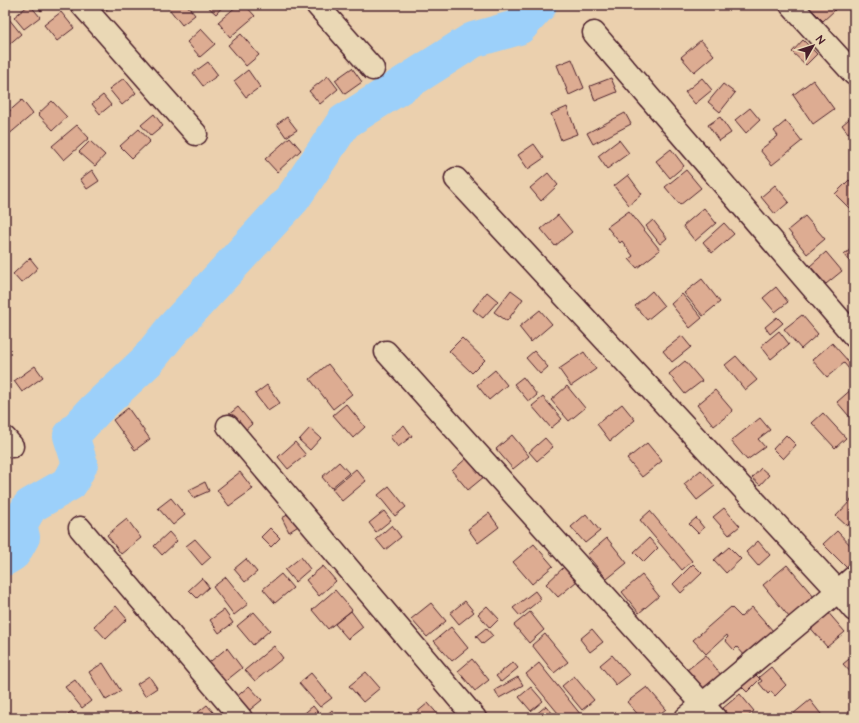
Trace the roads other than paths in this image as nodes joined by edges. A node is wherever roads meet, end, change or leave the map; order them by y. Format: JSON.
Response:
{"nodes":[{"id":1,"x":82,"y":5,"type":"edge"},
{"id":2,"x":317,"y":5,"type":"edge"},
{"id":3,"x":791,"y":5,"type":"edge"},
{"id":4,"x":594,"y":33,"type":"dead end"},
{"id":5,"x":373,"y":69,"type":"dead end"},
{"id":6,"x":854,"y":74,"type":"edge"},
{"id":7,"x":196,"y":134,"type":"dead end"},
{"id":8,"x":456,"y":179,"type":"dead end"},
{"id":9,"x":854,"y":336,"type":"edge"},
{"id":10,"x":386,"y":352,"type":"dead end"},
{"id":11,"x":228,"y":426,"type":"dead end"},
{"id":12,"x":80,"y":528,"type":"dead end"},
{"id":13,"x":854,"y":576,"type":"edge"},
{"id":14,"x":838,"y":591,"type":"junction"},
{"id":15,"x":854,"y":610,"type":"edge"},
{"id":16,"x":709,"y":711,"type":"edge"},
{"id":17,"x":241,"y":718,"type":"edge"},
{"id":18,"x":475,"y":718,"type":"edge"},
{"id":19,"x":686,"y":718,"type":"edge"}],
"edges":[{"from":1,"to":7,"type":"street"},
{"from":2,"to":5,"type":"street"},
{"from":3,"to":6,"type":"street"},
{"from":4,"to":9,"type":"street"},
{"from":8,"to":14,"type":"street"},
{"from":10,"to":16,"type":"street"},
{"from":11,"to":18,"type":"street"},
{"from":12,"to":17,"type":"street"},
{"from":13,"to":14,"type":"street"},
{"from":14,"to":15,"type":"street"},
{"from":14,"to":16,"type":"street"},
{"from":16,"to":19,"type":"street"}]}
